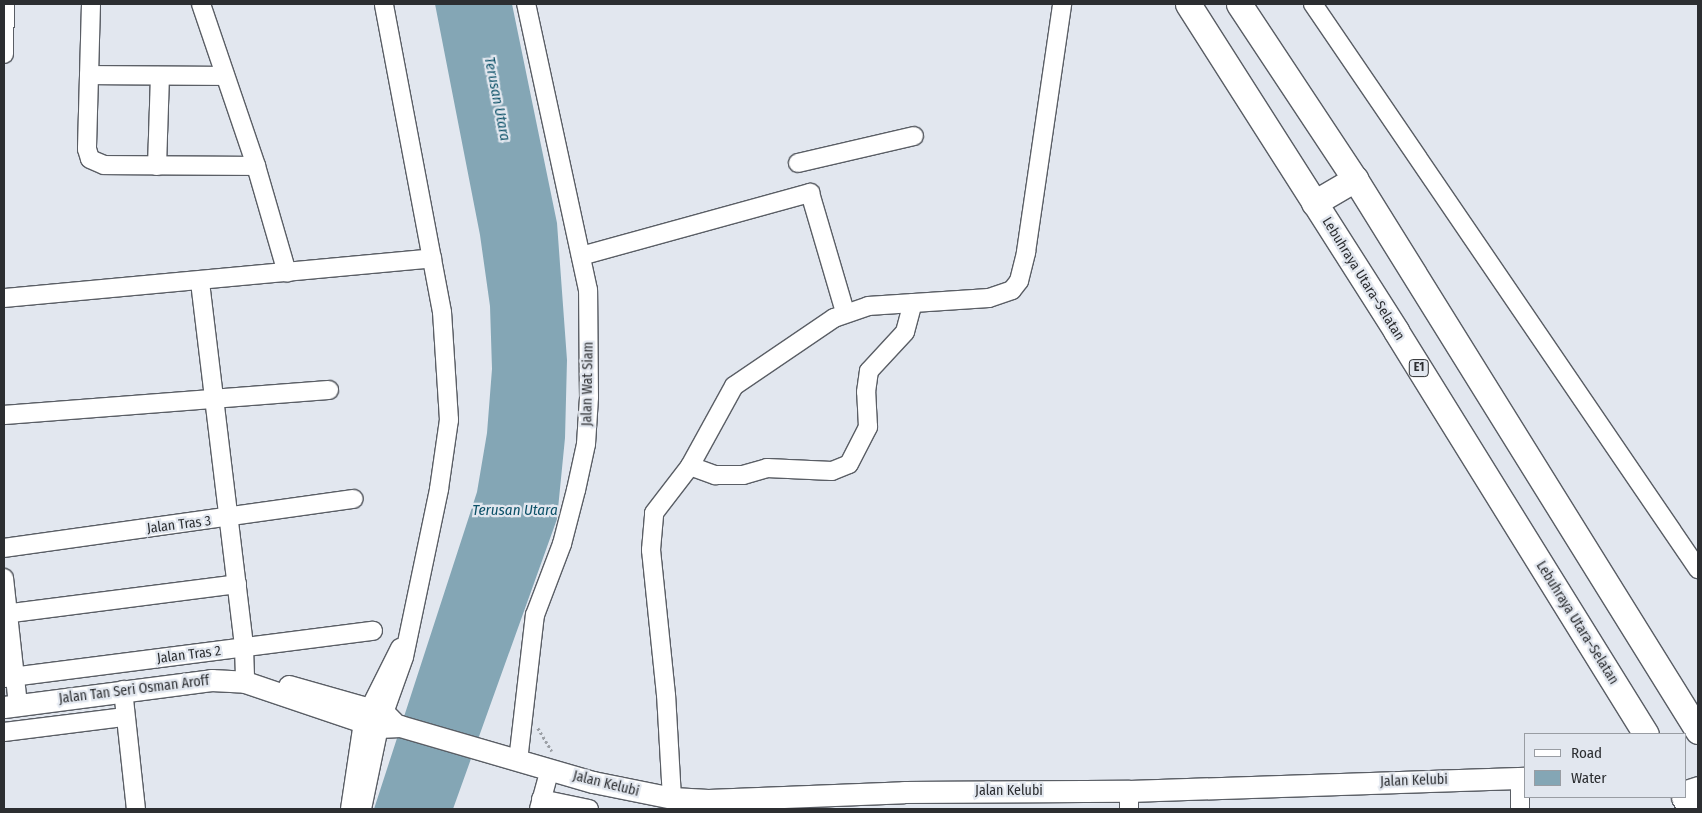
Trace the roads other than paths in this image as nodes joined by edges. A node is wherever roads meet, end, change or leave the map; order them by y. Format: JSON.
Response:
{"nodes":[{"id":1,"x":5,"y":4,"type":"edge"},
{"id":2,"x":91,"y":4,"type":"edge"},
{"id":3,"x":201,"y":4,"type":"edge"},
{"id":4,"x":384,"y":4,"type":"edge"},
{"id":5,"x":526,"y":4,"type":"edge"},
{"id":6,"x":1062,"y":4,"type":"edge"},
{"id":7,"x":1188,"y":4,"type":"edge"},
{"id":8,"x":1239,"y":4,"type":"edge"},
{"id":9,"x":1313,"y":4,"type":"edge"},
{"id":10,"x":4,"y":54,"type":"edge"},
{"id":11,"x":89,"y":75,"type":"junction"},
{"id":12,"x":160,"y":76,"type":"junction"},
{"id":13,"x":224,"y":76,"type":"junction"},
{"id":14,"x":914,"y":136,"type":"dead end"},
{"id":15,"x":798,"y":163,"type":"dead end"},
{"id":16,"x":157,"y":166,"type":"junction"},
{"id":17,"x":256,"y":166,"type":"junction"},
{"id":18,"x":1356,"y":179,"type":"junction"},
{"id":19,"x":1314,"y":203,"type":"junction"},
{"id":20,"x":581,"y":256,"type":"junction"},
{"id":21,"x":432,"y":258,"type":"junction"},
{"id":22,"x":287,"y":273,"type":"junction"},
{"id":23,"x":200,"y":282,"type":"junction"},
{"id":24,"x":4,"y":298,"type":"edge"},
{"id":25,"x":913,"y":303,"type":"junction"},
{"id":26,"x":845,"y":312,"type":"junction"},
{"id":27,"x":330,"y":390,"type":"dead end"},
{"id":28,"x":214,"y":398,"type":"junction"},
{"id":29,"x":4,"y":415,"type":"edge"},
{"id":30,"x":690,"y":466,"type":"junction"},
{"id":31,"x":354,"y":499,"type":"dead end"},
{"id":32,"x":230,"y":519,"type":"junction"},
{"id":33,"x":4,"y":548,"type":"edge"},
{"id":34,"x":1698,"y":569,"type":"edge"},
{"id":35,"x":4,"y":578,"type":"edge"},
{"id":36,"x":237,"y":584,"type":"junction"},
{"id":37,"x":6,"y":614,"type":"edge"},
{"id":38,"x":373,"y":631,"type":"dead end"},
{"id":39,"x":244,"y":648,"type":"junction"},
{"id":40,"x":10,"y":677,"type":"edge"},
{"id":41,"x":255,"y":685,"type":"junction"},
{"id":42,"x":123,"y":690,"type":"junction"},
{"id":43,"x":11,"y":706,"type":"edge"},
{"id":44,"x":125,"y":716,"type":"junction"},
{"id":45,"x":382,"y":720,"type":"junction"},
{"id":46,"x":1698,"y":731,"type":"edge"},
{"id":47,"x":4,"y":732,"type":"edge"},
{"id":48,"x":1645,"y":733,"type":"edge"},
{"id":49,"x":508,"y":758,"type":"junction"},
{"id":50,"x":550,"y":769,"type":"junction"},
{"id":51,"x":1523,"y":778,"type":"edge"},
{"id":52,"x":672,"y":798,"type":"junction"},
{"id":53,"x":1685,"y":798,"type":"edge"},
{"id":54,"x":1129,"y":800,"type":"edge"},
{"id":55,"x":540,"y":804,"type":"edge"},
{"id":56,"x":708,"y":805,"type":"edge"},
{"id":57,"x":136,"y":809,"type":"edge"},
{"id":58,"x":350,"y":809,"type":"edge"},
{"id":59,"x":362,"y":809,"type":"edge"},
{"id":60,"x":589,"y":809,"type":"edge"},
{"id":61,"x":1520,"y":809,"type":"edge"},
{"id":62,"x":1692,"y":809,"type":"edge"}],
"edges":[{"from":1,"to":10,"type":"street"},
{"from":2,"to":11,"type":"street"},
{"from":3,"to":13,"type":"street"},
{"from":4,"to":21,"type":"street"},
{"from":5,"to":20,"type":"street","name":"Jalan Wat Siam"},
{"from":6,"to":25,"type":"street"},
{"from":7,"to":19,"type":"highway","name":"Lebuhraya Utara–Selatan","number":"E1"},
{"from":8,"to":18,"type":"highway"},
{"from":9,"to":34,"type":"street"},
{"from":11,"to":12,"type":"street"},
{"from":11,"to":16,"type":"street"},
{"from":12,"to":13,"type":"street"},
{"from":12,"to":16,"type":"street"},
{"from":13,"to":17,"type":"street"},
{"from":14,"to":15,"type":"street"},
{"from":16,"to":17,"type":"street"},
{"from":17,"to":22,"type":"street"},
{"from":18,"to":19,"type":"highway"},
{"from":18,"to":46,"type":"highway"},
{"from":19,"to":48,"type":"highway","name":"Lebuhraya Utara–Selatan","number":"E1"},
{"from":20,"to":26,"type":"street"},
{"from":20,"to":49,"type":"street","name":"Jalan Wat Siam"},
{"from":21,"to":22,"type":"street"},
{"from":21,"to":45,"type":"street"},
{"from":22,"to":23,"type":"street"},
{"from":23,"to":24,"type":"street"},
{"from":23,"to":28,"type":"street"},
{"from":25,"to":26,"type":"street"},
{"from":25,"to":30,"type":"street"},
{"from":26,"to":30,"type":"street"},
{"from":27,"to":28,"type":"street"},
{"from":28,"to":29,"type":"street"},
{"from":28,"to":32,"type":"street"},
{"from":30,"to":52,"type":"street"},
{"from":31,"to":32,"type":"street","name":"Jalan Tras 3"},
{"from":32,"to":33,"type":"street","name":"Jalan Tras 3"},
{"from":32,"to":36,"type":"street"},
{"from":35,"to":37,"type":"street"},
{"from":36,"to":37,"type":"street"},
{"from":36,"to":39,"type":"street"},
{"from":37,"to":40,"type":"street"},
{"from":38,"to":39,"type":"street","name":"Jalan Tras 2"},
{"from":39,"to":40,"type":"street","name":"Jalan Tras 2"},
{"from":39,"to":41,"type":"street"},
{"from":40,"to":43,"type":"street"},
{"from":41,"to":42,"type":"main road","name":"Jalan Tan Seri Osman Aroff"},
{"from":41,"to":45,"type":"main road","name":"Jalan Tan Seri Osman Aroff"},
{"from":42,"to":43,"type":"main road","name":"Jalan Tan Seri Osman Aroff"},
{"from":42,"to":44,"type":"street"},
{"from":44,"to":47,"type":"street"},
{"from":44,"to":57,"type":"street"},
{"from":45,"to":49,"type":"main road","name":"Jalan Tan Seri Osman Aroff"},
{"from":45,"to":58,"type":"street"},
{"from":45,"to":59,"type":"street"},
{"from":49,"to":50,"type":"main road","name":"Jalan Kelubi"},
{"from":50,"to":52,"type":"main road","name":"Jalan Kelubi"},
{"from":50,"to":55,"type":"street"},
{"from":51,"to":54,"type":"main road","name":"Jalan Kelubi"},
{"from":51,"to":61,"type":"street"},
{"from":52,"to":56,"type":"main road","name":"Jalan Kelubi"},
{"from":53,"to":62,"type":"highway"},
{"from":54,"to":56,"type":"main road","name":"Jalan Kelubi"},
{"from":55,"to":60,"type":"street"}]}
